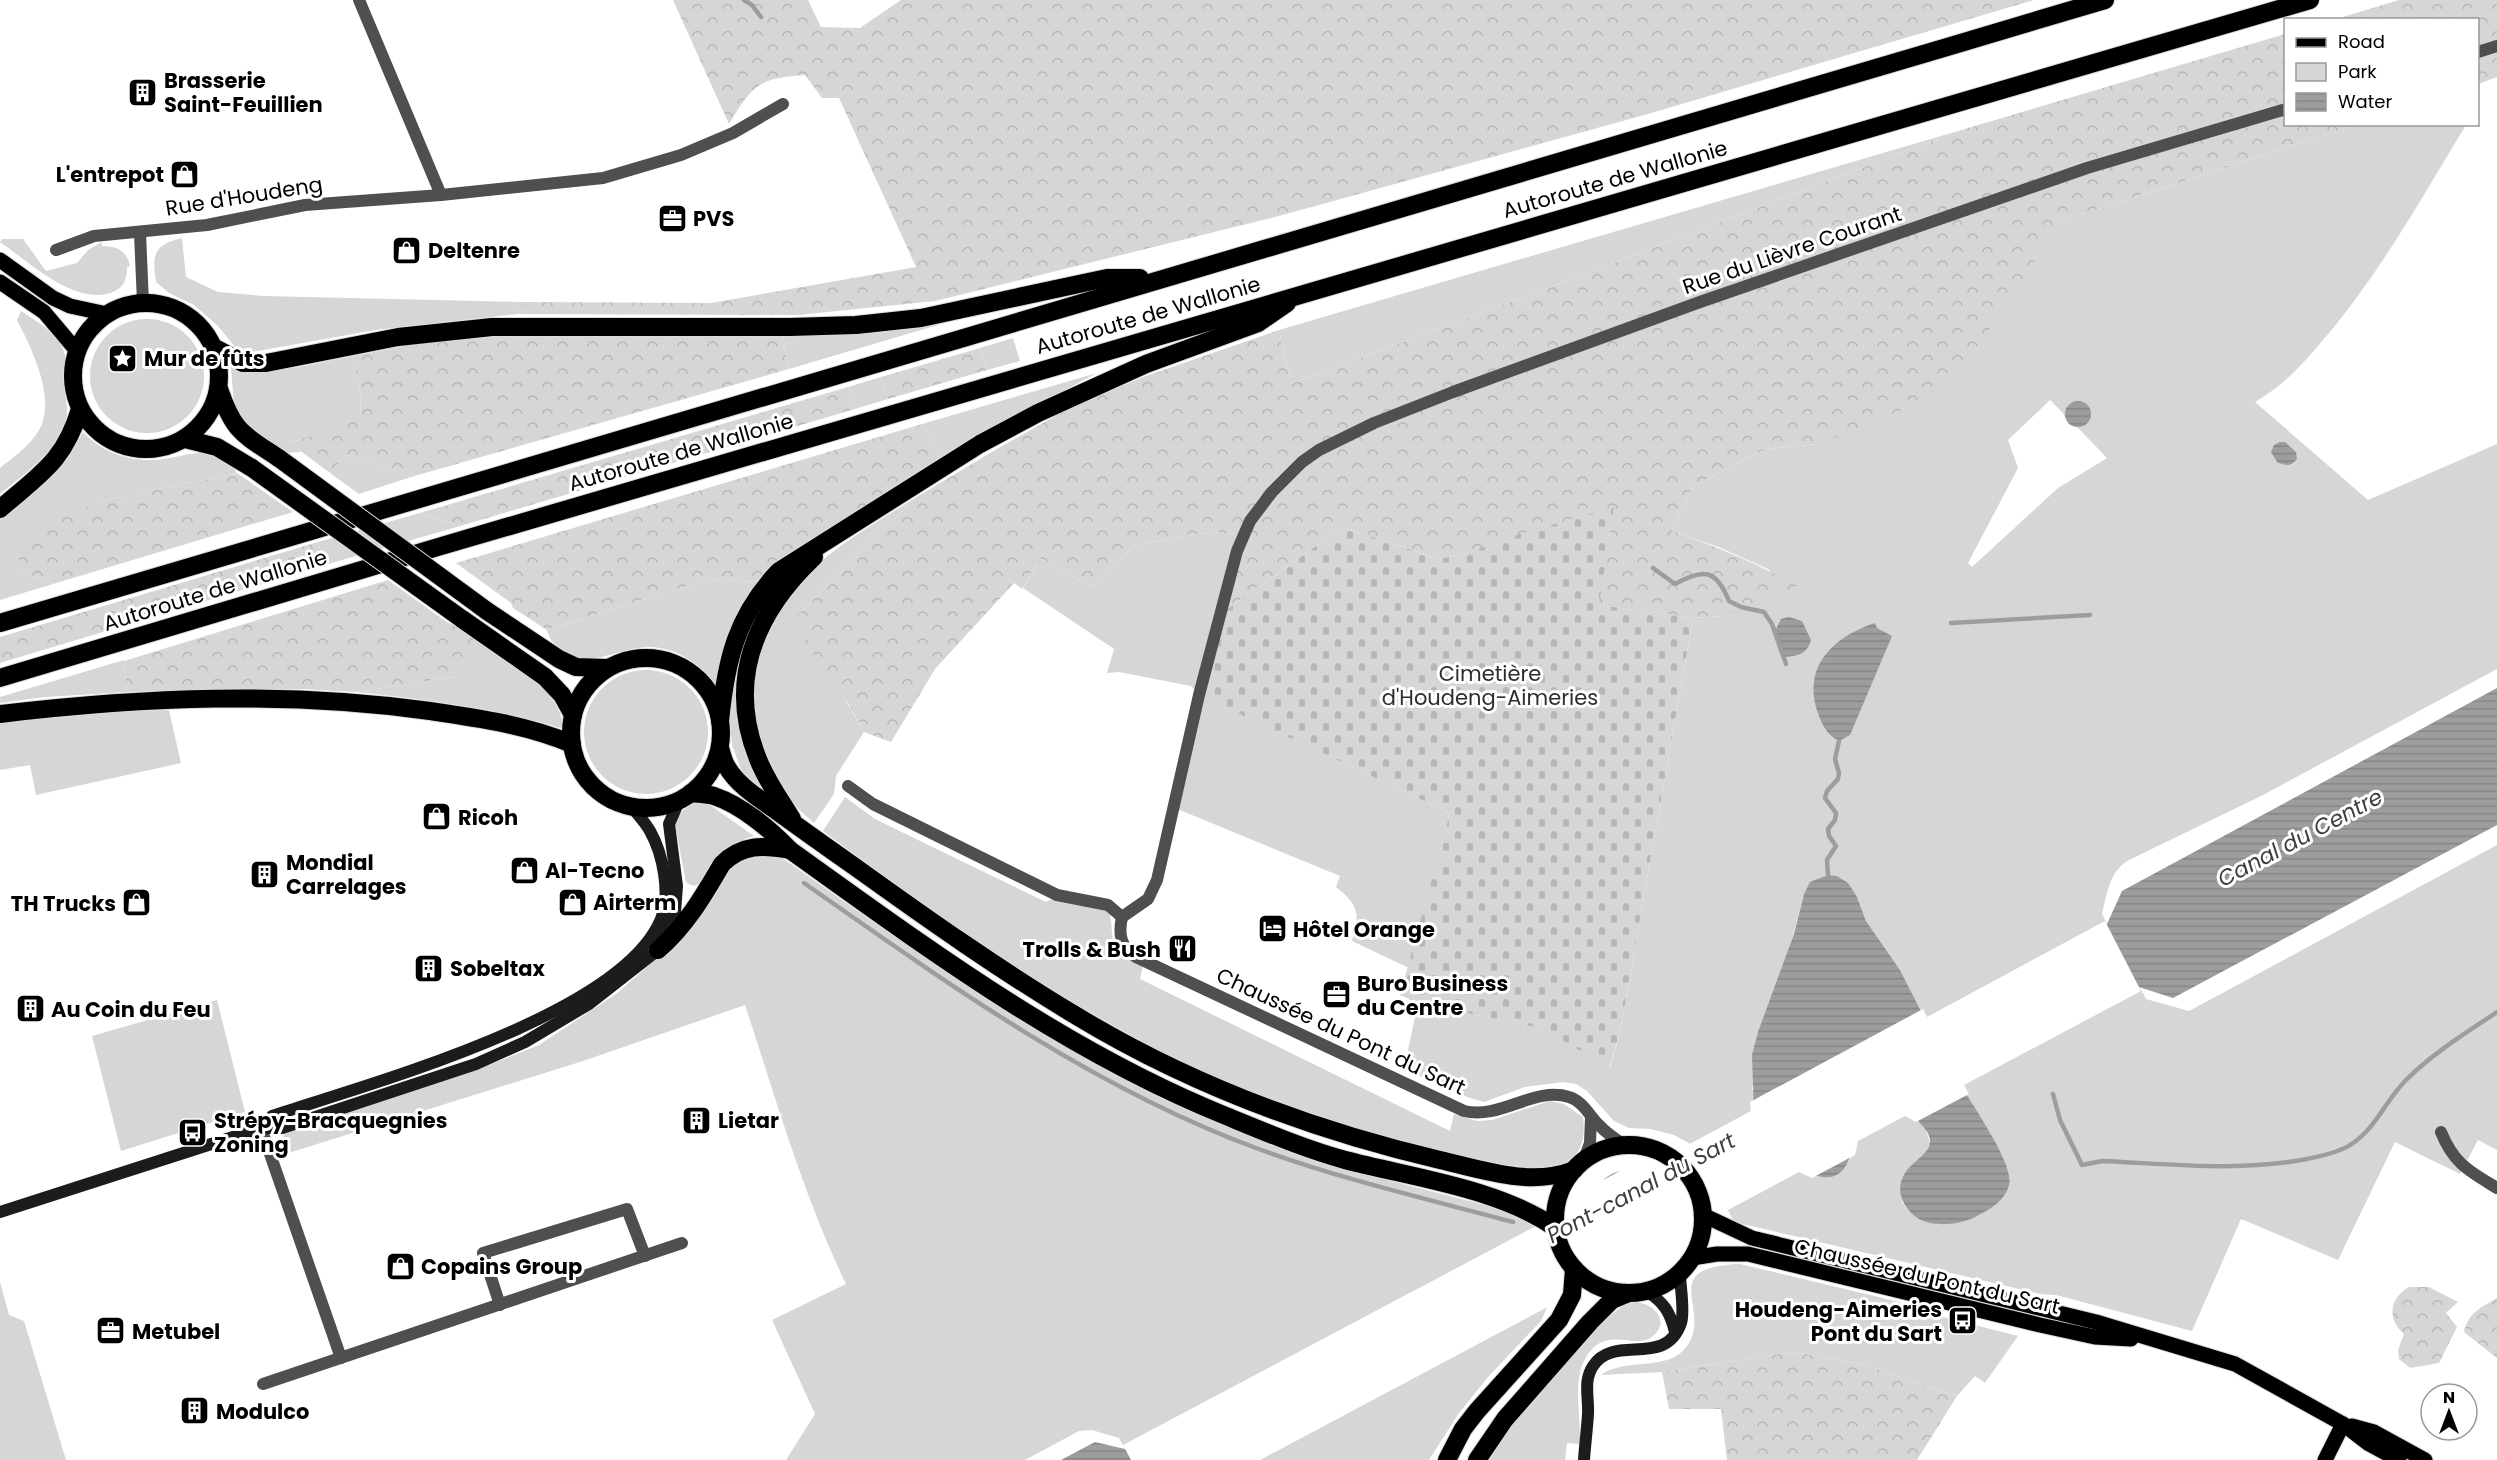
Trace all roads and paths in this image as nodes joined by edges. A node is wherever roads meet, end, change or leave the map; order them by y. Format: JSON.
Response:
{"nodes":[{"id":1,"x":359,"y":0,"type":"edge"},
{"id":2,"x":2105,"y":0,"type":"edge"},
{"id":3,"x":2310,"y":0,"type":"edge"},
{"id":4,"x":2497,"y":46,"type":"edge"},
{"id":5,"x":2479,"y":52,"type":"edge"},
{"id":6,"x":783,"y":104,"type":"dead end"},
{"id":7,"x":2284,"y":110,"type":"edge"},
{"id":8,"x":441,"y":195,"type":"junction"},
{"id":9,"x":140,"y":233,"type":"junction"},
{"id":10,"x":56,"y":250,"type":"dead end"},
{"id":11,"x":0,"y":260,"type":"edge"},
{"id":12,"x":1161,"y":278,"type":"junction"},
{"id":13,"x":0,"y":282,"type":"edge"},
{"id":14,"x":1299,"y":294,"type":"junction"},
{"id":15,"x":143,"y":303,"type":"junction"},
{"id":16,"x":107,"y":314,"type":"junction"},
{"id":17,"x":215,"y":348,"type":"junction"},
{"id":18,"x":77,"y":351,"type":"junction"},
{"id":19,"x":219,"y":389,"type":"junction"},
{"id":20,"x":80,"y":409,"type":"junction"},
{"id":21,"x":185,"y":439,"type":"junction"},
{"id":22,"x":0,"y":509,"type":"edge"},
{"id":23,"x":840,"y":532,"type":"junction"},
{"id":24,"x":0,"y":623,"type":"edge"},
{"id":25,"x":608,"y":668,"type":"junction"},
{"id":26,"x":0,"y":678,"type":"edge"},
{"id":27,"x":0,"y":714,"type":"edge"},
{"id":28,"x":573,"y":715,"type":"junction"},
{"id":29,"x":720,"y":721,"type":"junction"},
{"id":30,"x":572,"y":744,"type":"junction"},
{"id":31,"x":720,"y":748,"type":"junction"},
{"id":32,"x":848,"y":786,"type":"dead end"},
{"id":33,"x":685,"y":797,"type":"junction"},
{"id":34,"x":631,"y":806,"type":"junction"},
{"id":35,"x":796,"y":825,"type":"junction"},
{"id":36,"x":790,"y":850,"type":"junction"},
{"id":37,"x":1122,"y":917,"type":"junction"},
{"id":38,"x":658,"y":950,"type":"junction"},
{"id":39,"x":1591,"y":1117,"type":"junction"},
{"id":40,"x":261,"y":1128,"type":"junction"},
{"id":41,"x":2441,"y":1132,"type":"dead end"},
{"id":42,"x":1626,"y":1146,"type":"junction"},
{"id":43,"x":1578,"y":1166,"type":"junction"},
{"id":44,"x":2497,"y":1188,"type":"edge"},
{"id":45,"x":0,"y":1212,"type":"edge"},
{"id":46,"x":1703,"y":1215,"type":"junction"},
{"id":47,"x":1556,"y":1228,"type":"junction"},
{"id":48,"x":682,"y":1243,"type":"dead end"},
{"id":49,"x":645,"y":1256,"type":"junction"},
{"id":50,"x":1692,"y":1258,"type":"junction"},
{"id":51,"x":1574,"y":1269,"type":"junction"},
{"id":52,"x":1680,"y":1273,"type":"junction"},
{"id":53,"x":1638,"y":1292,"type":"junction"},
{"id":54,"x":500,"y":1305,"type":"junction"},
{"id":55,"x":1675,"y":1332,"type":"junction"},
{"id":56,"x":2152,"y":1340,"type":"junction"},
{"id":57,"x":340,"y":1358,"type":"junction"},
{"id":58,"x":263,"y":1384,"type":"dead end"},
{"id":59,"x":2343,"y":1424,"type":"junction"},
{"id":60,"x":1463,"y":1430,"type":"junction"},
{"id":61,"x":1439,"y":1460,"type":"edge"},
{"id":62,"x":1447,"y":1460,"type":"edge"},
{"id":63,"x":1477,"y":1460,"type":"edge"},
{"id":64,"x":1584,"y":1460,"type":"edge"},
{"id":65,"x":2325,"y":1460,"type":"edge"},
{"id":66,"x":2399,"y":1460,"type":"edge"},
{"id":67,"x":2425,"y":1460,"type":"edge"}],
"edges":[{"from":1,"to":8,"type":"street"},
{"from":2,"to":12,"type":"highway","name":"Autoroute de Wallonie"},
{"from":3,"to":14,"type":"highway","name":"Autoroute de Wallonie"},
{"from":4,"to":5,"type":"street"},
{"from":6,"to":8,"type":"street","name":"Rue d'Houdeng"},
{"from":7,"to":37,"type":"street","name":"Rue du Lièvre Courant"},
{"from":8,"to":9,"type":"street","name":"Rue d'Houdeng"},
{"from":9,"to":10,"type":"street","name":"Rue d'Houdeng"},
{"from":9,"to":15,"type":"street"},
{"from":11,"to":16,"type":"main road"},
{"from":12,"to":17,"type":"highway"},
{"from":12,"to":24,"type":"highway","name":"Autoroute de Wallonie"},
{"from":13,"to":18,"type":"main road"},
{"from":14,"to":23,"type":"highway"},
{"from":14,"to":26,"type":"highway","name":"Autoroute de Wallonie"},
{"from":15,"to":16,"type":"highway"},
{"from":15,"to":17,"type":"highway"},
{"from":16,"to":18,"type":"highway"},
{"from":17,"to":19,"type":"highway"},
{"from":18,"to":20,"type":"highway"},
{"from":19,"to":21,"type":"highway"},
{"from":19,"to":25,"type":"highway","bridge":true},
{"from":20,"to":21,"type":"highway"},
{"from":20,"to":22,"type":"highway"},
{"from":21,"to":28,"type":"highway","bridge":true},
{"from":23,"to":29,"type":"highway"},
{"from":23,"to":35,"type":"highway"},
{"from":25,"to":28,"type":"highway"},
{"from":25,"to":29,"type":"highway"},
{"from":27,"to":30,"type":"highway"},
{"from":28,"to":30,"type":"highway"},
{"from":29,"to":31,"type":"highway"},
{"from":30,"to":34,"type":"highway"},
{"from":31,"to":33,"type":"highway"},
{"from":31,"to":35,"type":"highway"},
{"from":32,"to":37,"type":"street"},
{"from":33,"to":34,"type":"highway"},
{"from":33,"to":36,"type":"highway"},
{"from":33,"to":38,"type":"main road"},
{"from":34,"to":40,"type":"main road"},
{"from":35,"to":43,"type":"highway"},
{"from":36,"to":38,"type":"highway"},
{"from":36,"to":47,"type":"highway"},
{"from":37,"to":39,"type":"street","name":"Chaussée du Pont du Sart"},
{"from":38,"to":40,"type":"main road"},
{"from":39,"to":42,"type":"street","name":"Chaussée du Pont du Sart"},
{"from":39,"to":43,"type":"street"},
{"from":40,"to":45,"type":"main road"},
{"from":40,"to":57,"type":"street"},
{"from":41,"to":44,"type":"street"},
{"from":42,"to":43,"type":"highway"},
{"from":42,"to":46,"type":"highway"},
{"from":43,"to":47,"type":"highway"},
{"from":46,"to":50,"type":"highway"},
{"from":46,"to":56,"type":"main road","name":"Chaussée du Pont du Sart"},
{"from":47,"to":51,"type":"highway"},
{"from":48,"to":49,"type":"street"},
{"from":49,"to":54,"type":"street"},
{"from":49,"to":54,"type":"street"},
{"from":50,"to":52,"type":"highway"},
{"from":50,"to":56,"type":"main road","name":"Chaussée du Pont du Sart"},
{"from":51,"to":53,"type":"highway"},
{"from":51,"to":60,"type":"highway"},
{"from":52,"to":53,"type":"highway"},
{"from":52,"to":55,"type":"main road"},
{"from":53,"to":55,"type":"main road"},
{"from":53,"to":63,"type":"highway"},
{"from":54,"to":57,"type":"street"},
{"from":55,"to":64,"type":"main road"},
{"from":56,"to":59,"type":"main road","name":"Chaussée du Pont du Sart"},
{"from":57,"to":58,"type":"street"},
{"from":59,"to":65,"type":"main road"},
{"from":59,"to":66,"type":"main road","name":"Chaussée du Pont du Sart"},
{"from":59,"to":67,"type":"main road","name":"Chaussée du Pont du Sart"},
{"from":60,"to":61,"type":"main road"},
{"from":60,"to":62,"type":"highway"}]}
